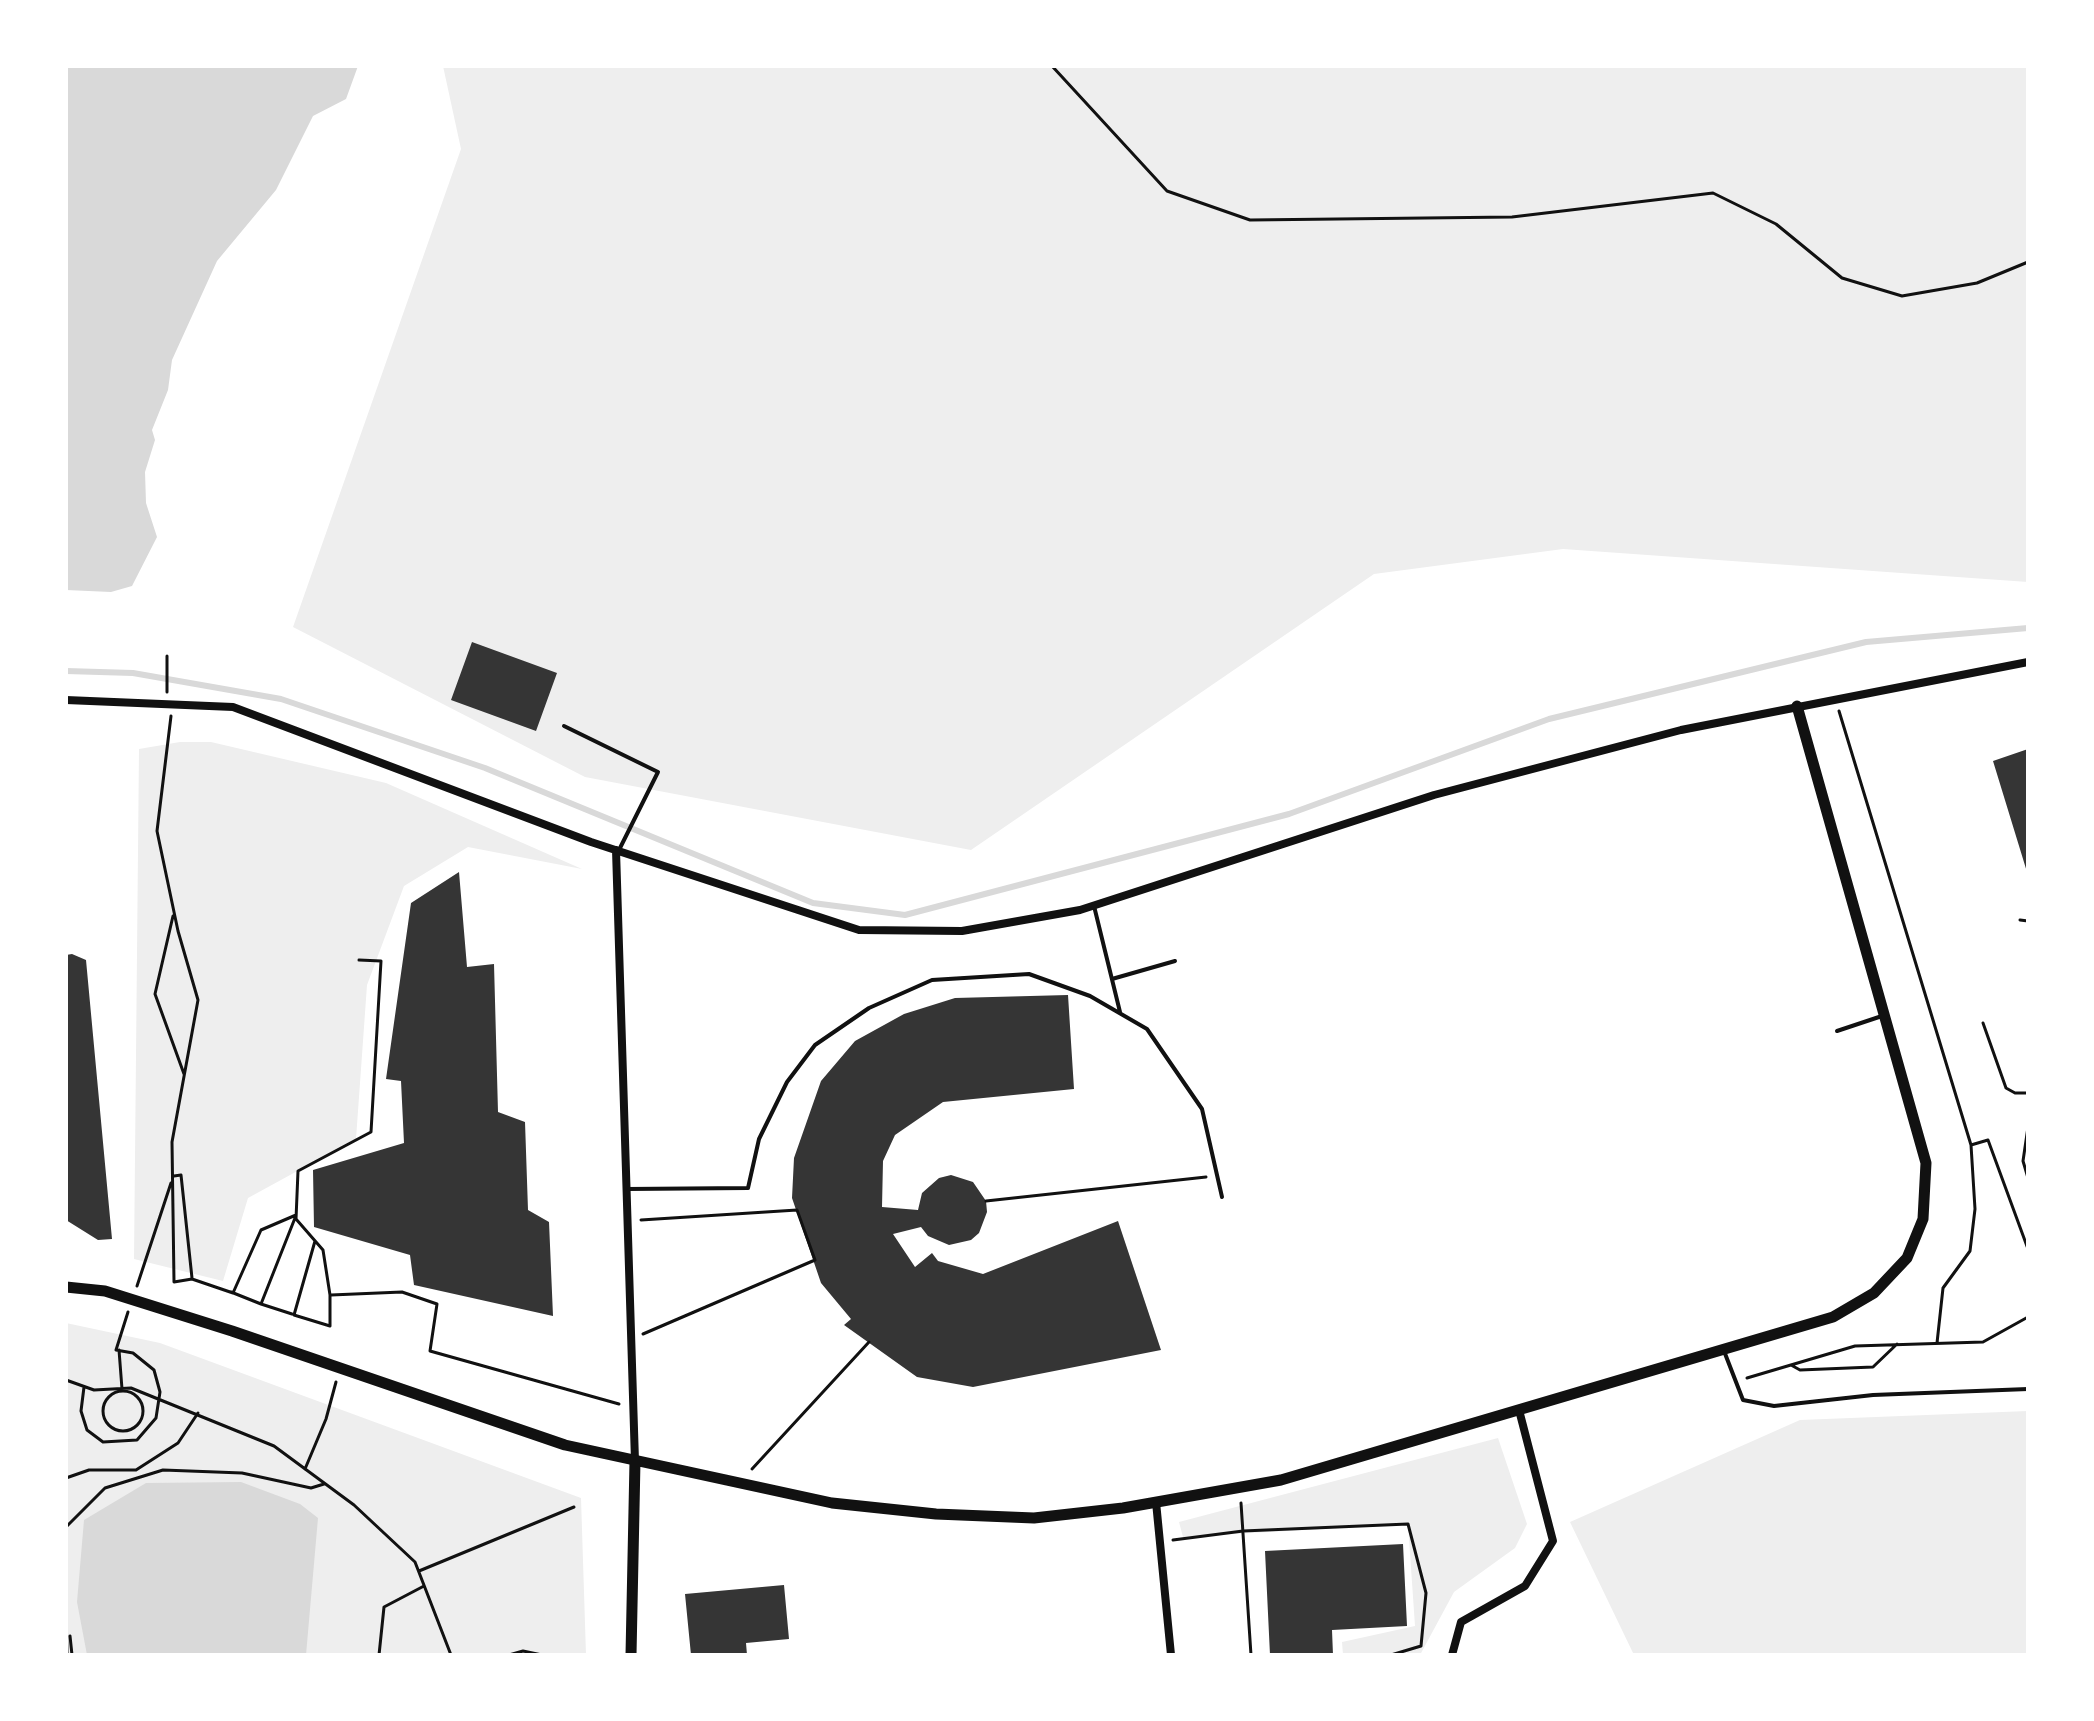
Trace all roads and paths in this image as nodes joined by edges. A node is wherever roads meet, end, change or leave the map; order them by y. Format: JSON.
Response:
{"nodes":[{"id":1,"x":1052,"y":66,"type":"edge"},
{"id":2,"x":2028,"y":262,"type":"edge"},
{"id":3,"x":167,"y":656,"type":"dead end"},
{"id":4,"x":2028,"y":662,"type":"edge"},
{"id":5,"x":1835,"y":699,"type":"junction"},
{"id":6,"x":66,"y":700,"type":"edge"},
{"id":7,"x":169,"y":704,"type":"junction"},
{"id":8,"x":1797,"y":706,"type":"junction"},
{"id":9,"x":564,"y":726,"type":"dead end"},
{"id":10,"x":616,"y":852,"type":"junction"},
{"id":11,"x":1094,"y":906,"type":"junction"},
{"id":12,"x":174,"y":913,"type":"junction"},
{"id":13,"x":2020,"y":920,"type":"dead end"},
{"id":14,"x":2028,"y":921,"type":"edge"},
{"id":15,"x":359,"y":960,"type":"dead end"},
{"id":16,"x":1175,"y":961,"type":"dead end"},
{"id":17,"x":1112,"y":979,"type":"junction"},
{"id":18,"x":1120,"y":1014,"type":"junction"},
{"id":19,"x":1884,"y":1015,"type":"junction"},
{"id":20,"x":1983,"y":1023,"type":"dead end"},
{"id":21,"x":1837,"y":1031,"type":"dead end"},
{"id":22,"x":184,"y":1075,"type":"junction"},
{"id":23,"x":2028,"y":1093,"type":"edge"},
{"id":24,"x":2028,"y":1127,"type":"edge"},
{"id":25,"x":1971,"y":1145,"type":"junction"},
{"id":26,"x":1218,"y":1176,"type":"junction"},
{"id":27,"x":2028,"y":1178,"type":"edge"},
{"id":28,"x":627,"y":1189,"type":"junction"},
{"id":29,"x":1222,"y":1197,"type":"dead end"},
{"id":30,"x":986,"y":1201,"type":"dead end"},
{"id":31,"x":296,"y":1215,"type":"junction"},
{"id":32,"x":628,"y":1221,"type":"junction"},
{"id":33,"x":315,"y":1241,"type":"junction"},
{"id":34,"x":2028,"y":1249,"type":"edge"},
{"id":35,"x":66,"y":1287,"type":"edge"},
{"id":36,"x":228,"y":1291,"type":"junction"},
{"id":37,"x":330,"y":1295,"type":"junction"},
{"id":38,"x":261,"y":1304,"type":"junction"},
{"id":39,"x":294,"y":1315,"type":"junction"},
{"id":40,"x":2028,"y":1317,"type":"edge"},
{"id":41,"x":632,"y":1339,"type":"junction"},
{"id":42,"x":869,"y":1342,"type":"dead end"},
{"id":43,"x":1937,"y":1343,"type":"junction"},
{"id":44,"x":1897,"y":1344,"type":"junction"},
{"id":45,"x":1724,"y":1349,"type":"junction"},
{"id":46,"x":119,"y":1350,"type":"dead end"},
{"id":47,"x":1790,"y":1365,"type":"junction"},
{"id":48,"x":340,"y":1369,"type":"junction"},
{"id":49,"x":66,"y":1380,"type":"edge"},
{"id":50,"x":1736,"y":1382,"type":"junction"},
{"id":51,"x":122,"y":1389,"type":"junction"},
{"id":52,"x":2028,"y":1389,"type":"edge"},
{"id":53,"x":634,"y":1408,"type":"junction"},
{"id":54,"x":1519,"y":1410,"type":"junction"},
{"id":55,"x":198,"y":1413,"type":"junction"},
{"id":56,"x":635,"y":1461,"type":"junction"},
{"id":57,"x":305,"y":1469,"type":"junction"},
{"id":58,"x":66,"y":1478,"type":"edge"},
{"id":59,"x":325,"y":1483,"type":"junction"},
{"id":60,"x":739,"y":1483,"type":"junction"},
{"id":61,"x":1239,"y":1487,"type":"junction"},
{"id":62,"x":1156,"y":1502,"type":"junction"},
{"id":63,"x":574,"y":1507,"type":"dead end"},
{"id":64,"x":66,"y":1527,"type":"edge"},
{"id":65,"x":1243,"y":1531,"type":"junction"},
{"id":66,"x":1174,"y":1553,"type":"dead end"},
{"id":67,"x":419,"y":1571,"type":"junction"},
{"id":68,"x":424,"y":1586,"type":"junction"},
{"id":69,"x":66,"y":1610,"type":"edge"},
{"id":70,"x":523,"y":1653,"type":"edge"},
{"id":71,"x":69,"y":1655,"type":"edge"},
{"id":72,"x":379,"y":1655,"type":"edge"},
{"id":73,"x":451,"y":1655,"type":"edge"},
{"id":74,"x":509,"y":1655,"type":"edge"},
{"id":75,"x":542,"y":1655,"type":"edge"},
{"id":76,"x":631,"y":1655,"type":"edge"},
{"id":77,"x":1171,"y":1655,"type":"edge"},
{"id":78,"x":1251,"y":1655,"type":"edge"},
{"id":79,"x":1391,"y":1655,"type":"edge"},
{"id":80,"x":1452,"y":1655,"type":"edge"}],
"edges":[{"from":1,"to":2,"type":"path"},
{"from":3,"to":7,"type":"path"},
{"from":4,"to":5,"type":"street"},
{"from":5,"to":8,"type":"street"},
{"from":5,"to":25,"type":"path"},
{"from":6,"to":7,"type":"street"},
{"from":7,"to":10,"type":"street"},
{"from":7,"to":12,"type":"path"},
{"from":8,"to":11,"type":"street"},
{"from":8,"to":19,"type":"street"},
{"from":9,"to":10,"type":"lane"},
{"from":10,"to":11,"type":"street"},
{"from":10,"to":28,"type":"street"},
{"from":11,"to":17,"type":"lane"},
{"from":12,"to":22,"type":"path"},
{"from":12,"to":22,"type":"path"},
{"from":13,"to":14,"type":"path"},
{"from":15,"to":31,"type":"path"},
{"from":16,"to":17,"type":"lane"},
{"from":17,"to":18,"type":"lane"},
{"from":18,"to":26,"type":"lane"},
{"from":18,"to":28,"type":"lane"},
{"from":19,"to":21,"type":"lane"},
{"from":19,"to":45,"type":"street"},
{"from":20,"to":23,"type":"path"},
{"from":22,"to":36,"type":"path"},
{"from":24,"to":27,"type":"path"},
{"from":25,"to":34,"type":"path"},
{"from":25,"to":43,"type":"path"},
{"from":26,"to":29,"type":"lane"},
{"from":26,"to":30,"type":"path"},
{"from":28,"to":32,"type":"street"},
{"from":31,"to":33,"type":"path"},
{"from":31,"to":36,"type":"path"},
{"from":31,"to":38,"type":"path"},
{"from":32,"to":41,"type":"street"},
{"from":32,"to":41,"type":"path"},
{"from":33,"to":37,"type":"path"},
{"from":33,"to":39,"type":"path"},
{"from":35,"to":48,"type":"street"},
{"from":36,"to":38,"type":"path"},
{"from":37,"to":39,"type":"path"},
{"from":37,"to":53,"type":"path"},
{"from":38,"to":39,"type":"path"},
{"from":40,"to":43,"type":"path"},
{"from":41,"to":53,"type":"street"},
{"from":42,"to":60,"type":"path"},
{"from":43,"to":44,"type":"path"},
{"from":44,"to":47,"type":"path"},
{"from":44,"to":47,"type":"path"},
{"from":45,"to":50,"type":"lane"},
{"from":45,"to":54,"type":"street"},
{"from":46,"to":51,"type":"path"},
{"from":47,"to":50,"type":"path"},
{"from":48,"to":56,"type":"street"},
{"from":48,"to":57,"type":"path"},
{"from":49,"to":51,"type":"path"},
{"from":50,"to":52,"type":"lane"},
{"from":51,"to":51,"type":"path"},
{"from":51,"to":55,"type":"path"},
{"from":53,"to":56,"type":"street"},
{"from":54,"to":61,"type":"street"},
{"from":54,"to":80,"type":"street"},
{"from":55,"to":57,"type":"path"},
{"from":55,"to":58,"type":"path"},
{"from":56,"to":60,"type":"street"},
{"from":56,"to":76,"type":"street"},
{"from":57,"to":59,"type":"path"},
{"from":59,"to":64,"type":"path"},
{"from":59,"to":67,"type":"path"},
{"from":60,"to":62,"type":"street"},
{"from":61,"to":62,"type":"street"},
{"from":61,"to":65,"type":"path"},
{"from":62,"to":77,"type":"street"},
{"from":63,"to":67,"type":"path"},
{"from":65,"to":66,"type":"path"},
{"from":65,"to":78,"type":"path"},
{"from":65,"to":79,"type":"path"},
{"from":67,"to":68,"type":"path"},
{"from":68,"to":72,"type":"path"},
{"from":68,"to":73,"type":"path"},
{"from":69,"to":71,"type":"path"},
{"from":70,"to":74,"type":"path"},
{"from":70,"to":75,"type":"path"}]}
